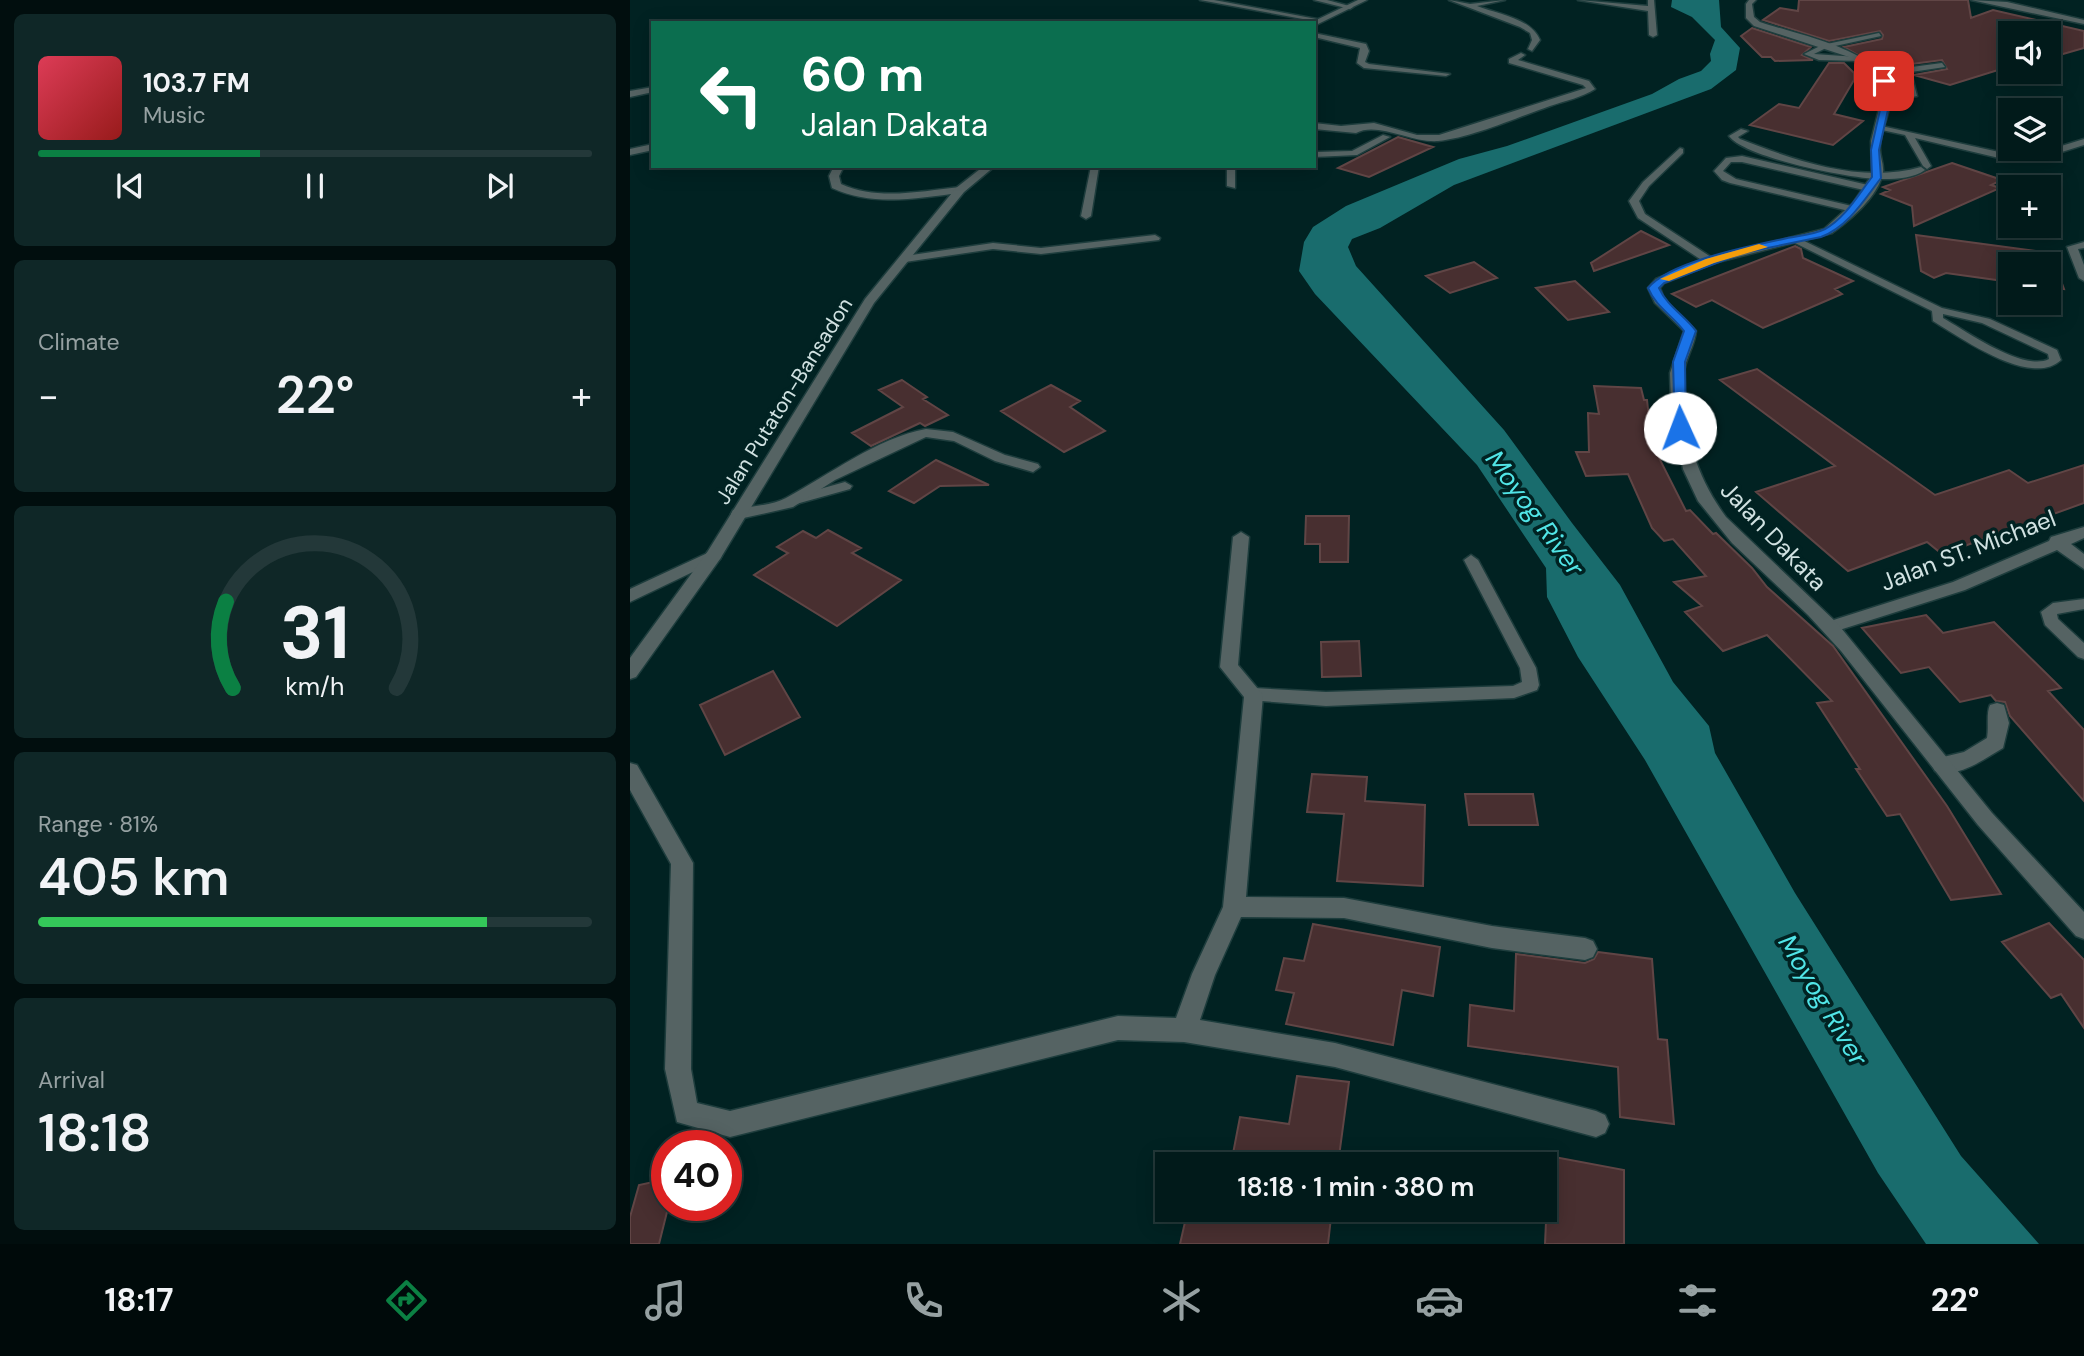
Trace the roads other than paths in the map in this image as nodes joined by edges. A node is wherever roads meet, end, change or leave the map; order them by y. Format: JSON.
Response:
{"nodes":[{"id":1,"x":1203,"y":0,"type":"edge"},
{"id":2,"x":1317,"y":0,"type":"edge"},
{"id":3,"x":1364,"y":0,"type":"edge"},
{"id":4,"x":1452,"y":0,"type":"edge"},
{"id":5,"x":1502,"y":0,"type":"edge"},
{"id":6,"x":1581,"y":0,"type":"edge"},
{"id":7,"x":1753,"y":0,"type":"edge"},
{"id":8,"x":1975,"y":0,"type":"edge"},
{"id":9,"x":1652,"y":4,"type":"edge"},
{"id":10,"x":1469,"y":5,"type":"junction"},
{"id":11,"x":1350,"y":7,"type":"junction"},
{"id":12,"x":1316,"y":21,"type":"edge"},
{"id":13,"x":2084,"y":22,"type":"edge"},
{"id":14,"x":1878,"y":34,"type":"dead end"},
{"id":15,"x":1316,"y":35,"type":"edge"},
{"id":16,"x":1653,"y":35,"type":"dead end"},
{"id":17,"x":1824,"y":46,"type":"junction"},
{"id":18,"x":1532,"y":49,"type":"dead end"},
{"id":19,"x":1521,"y":55,"type":"dead end"},
{"id":20,"x":1942,"y":65,"type":"dead end"},
{"id":21,"x":1446,"y":74,"type":"dead end"},
{"id":22,"x":651,"y":89,"type":"edge"},
{"id":23,"x":630,"y":94,"type":"edge"},
{"id":24,"x":1886,"y":101,"type":"junction"},
{"id":25,"x":1316,"y":126,"type":"edge"},
{"id":26,"x":1345,"y":127,"type":"junction"},
{"id":27,"x":1880,"y":127,"type":"junction"},
{"id":28,"x":1744,"y":131,"type":"dead end"},
{"id":29,"x":1909,"y":135,"type":"junction"},
{"id":30,"x":1386,"y":137,"type":"joint"},
{"id":31,"x":2084,"y":142,"type":"edge"},
{"id":32,"x":651,"y":147,"type":"edge"},
{"id":33,"x":1680,"y":151,"type":"dead end"},
{"id":34,"x":630,"y":152,"type":"edge"},
{"id":35,"x":1317,"y":155,"type":"dead end"},
{"id":36,"x":838,"y":168,"type":"edge"},
{"id":37,"x":988,"y":168,"type":"edge"},
{"id":38,"x":1095,"y":168,"type":"edge"},
{"id":39,"x":1231,"y":168,"type":"edge"},
{"id":40,"x":1872,"y":183,"type":"junction"},
{"id":41,"x":1232,"y":186,"type":"dead end"},
{"id":42,"x":960,"y":190,"type":"junction"},
{"id":43,"x":1853,"y":209,"type":"junction"},
{"id":44,"x":1086,"y":216,"type":"dead end"},
{"id":45,"x":1155,"y":238,"type":"dead end"},
{"id":46,"x":1796,"y":240,"type":"junction"},
{"id":47,"x":2084,"y":245,"type":"edge"},
{"id":48,"x":905,"y":259,"type":"junction"},
{"id":49,"x":1710,"y":261,"type":"junction"},
{"id":50,"x":2084,"y":278,"type":"edge"},
{"id":51,"x":1938,"y":310,"type":"junction"},
{"id":52,"x":1033,"y":467,"type":"dead end"},
{"id":53,"x":845,"y":486,"type":"dead end"},
{"id":54,"x":796,"y":500,"type":"junction"},
{"id":55,"x":738,"y":514,"type":"junction"},
{"id":56,"x":2084,"y":532,"type":"edge"},
{"id":57,"x":1241,"y":537,"type":"dead end"},
{"id":58,"x":2057,"y":541,"type":"junction"},
{"id":59,"x":714,"y":555,"type":"junction"},
{"id":60,"x":1471,"y":560,"type":"dead end"},
{"id":61,"x":2084,"y":562,"type":"edge"},
{"id":62,"x":630,"y":596,"type":"edge"},
{"id":63,"x":2084,"y":604,"type":"edge"},
{"id":64,"x":1830,"y":627,"type":"junction"},
{"id":65,"x":2084,"y":653,"type":"edge"},
{"id":66,"x":630,"y":672,"type":"edge"},
{"id":67,"x":1254,"y":695,"type":"junction"},
{"id":68,"x":1997,"y":710,"type":"dead end"},
{"id":69,"x":1942,"y":765,"type":"junction"},
{"id":70,"x":630,"y":771,"type":"edge"},
{"id":71,"x":1234,"y":907,"type":"junction"},
{"id":72,"x":2084,"y":928,"type":"edge"},
{"id":73,"x":1585,"y":949,"type":"dead end"},
{"id":74,"x":1184,"y":1030,"type":"junction"},
{"id":75,"x":1596,"y":1124,"type":"dead end"}],
"edges":[{"from":1,"to":12,"type":"lane"},
{"from":2,"to":11,"type":"street"},
{"from":3,"to":11,"type":"street"},
{"from":4,"to":10,"type":"street"},
{"from":5,"to":10,"type":"street"},
{"from":6,"to":9,"type":"street"},
{"from":7,"to":17,"type":"street"},
{"from":8,"to":13,"type":"street"},
{"from":9,"to":16,"type":"street"},
{"from":10,"to":18,"type":"street"},
{"from":11,"to":12,"type":"street"},
{"from":14,"to":17,"type":"lane"},
{"from":15,"to":21,"type":"street"},
{"from":17,"to":24,"type":"street"},
{"from":19,"to":26,"type":"street"},
{"from":20,"to":24,"type":"lane"},
{"from":22,"to":23,"type":"street"},
{"from":24,"to":27,"type":"street"},
{"from":25,"to":26,"type":"street"},
{"from":26,"to":30,"type":"street"},
{"from":27,"to":29,"type":"lane"},
{"from":27,"to":40,"type":"street"},
{"from":28,"to":40,"type":"lane"},
{"from":29,"to":31,"type":"lane"},
{"from":29,"to":40,"type":"lane"},
{"from":30,"to":35,"type":"lane"},
{"from":32,"to":34,"type":"street"},
{"from":33,"to":49,"type":"lane"},
{"from":36,"to":42,"type":"street"},
{"from":37,"to":42,"type":"street","name":"Jalan Putaton-Bansadon"},
{"from":38,"to":44,"type":"lane"},
{"from":39,"to":41,"type":"lane"},
{"from":40,"to":43,"type":"street","name":"Jalan Dakata"},
{"from":40,"to":43,"type":"lane"},
{"from":42,"to":48,"type":"street","name":"Jalan Putaton-Bansadon"},
{"from":43,"to":46,"type":"street","name":"Jalan Dakata"},
{"from":45,"to":48,"type":"street"},
{"from":46,"to":49,"type":"street","name":"Jalan Dakata"},
{"from":46,"to":51,"type":"lane"},
{"from":47,"to":50,"type":"lane"},
{"from":48,"to":55,"type":"street","name":"Jalan Putaton-Bansadon"},
{"from":49,"to":64,"type":"street","name":"Jalan Dakata"},
{"from":51,"to":51,"type":"lane"},
{"from":52,"to":54,"type":"street"},
{"from":53,"to":54,"type":"lane"},
{"from":54,"to":55,"type":"street"},
{"from":55,"to":59,"type":"street","name":"Jalan Putaton-Bansadon"},
{"from":56,"to":58,"type":"street","name":"Jalan ST. Michael"},
{"from":57,"to":67,"type":"street"},
{"from":58,"to":61,"type":"street"},
{"from":58,"to":64,"type":"street","name":"Jalan ST. Michael"},
{"from":59,"to":62,"type":"street"},
{"from":59,"to":66,"type":"street","name":"Jalan Putaton-Bansadon"},
{"from":60,"to":67,"type":"lane"},
{"from":63,"to":65,"type":"lane"},
{"from":64,"to":69,"type":"street","name":"Jalan Dakata"},
{"from":67,"to":71,"type":"street"},
{"from":68,"to":69,"type":"street"},
{"from":69,"to":72,"type":"street","name":"Jalan Dakata"},
{"from":70,"to":74,"type":"street"},
{"from":71,"to":73,"type":"street"},
{"from":71,"to":74,"type":"street"},
{"from":74,"to":75,"type":"street"}]}
